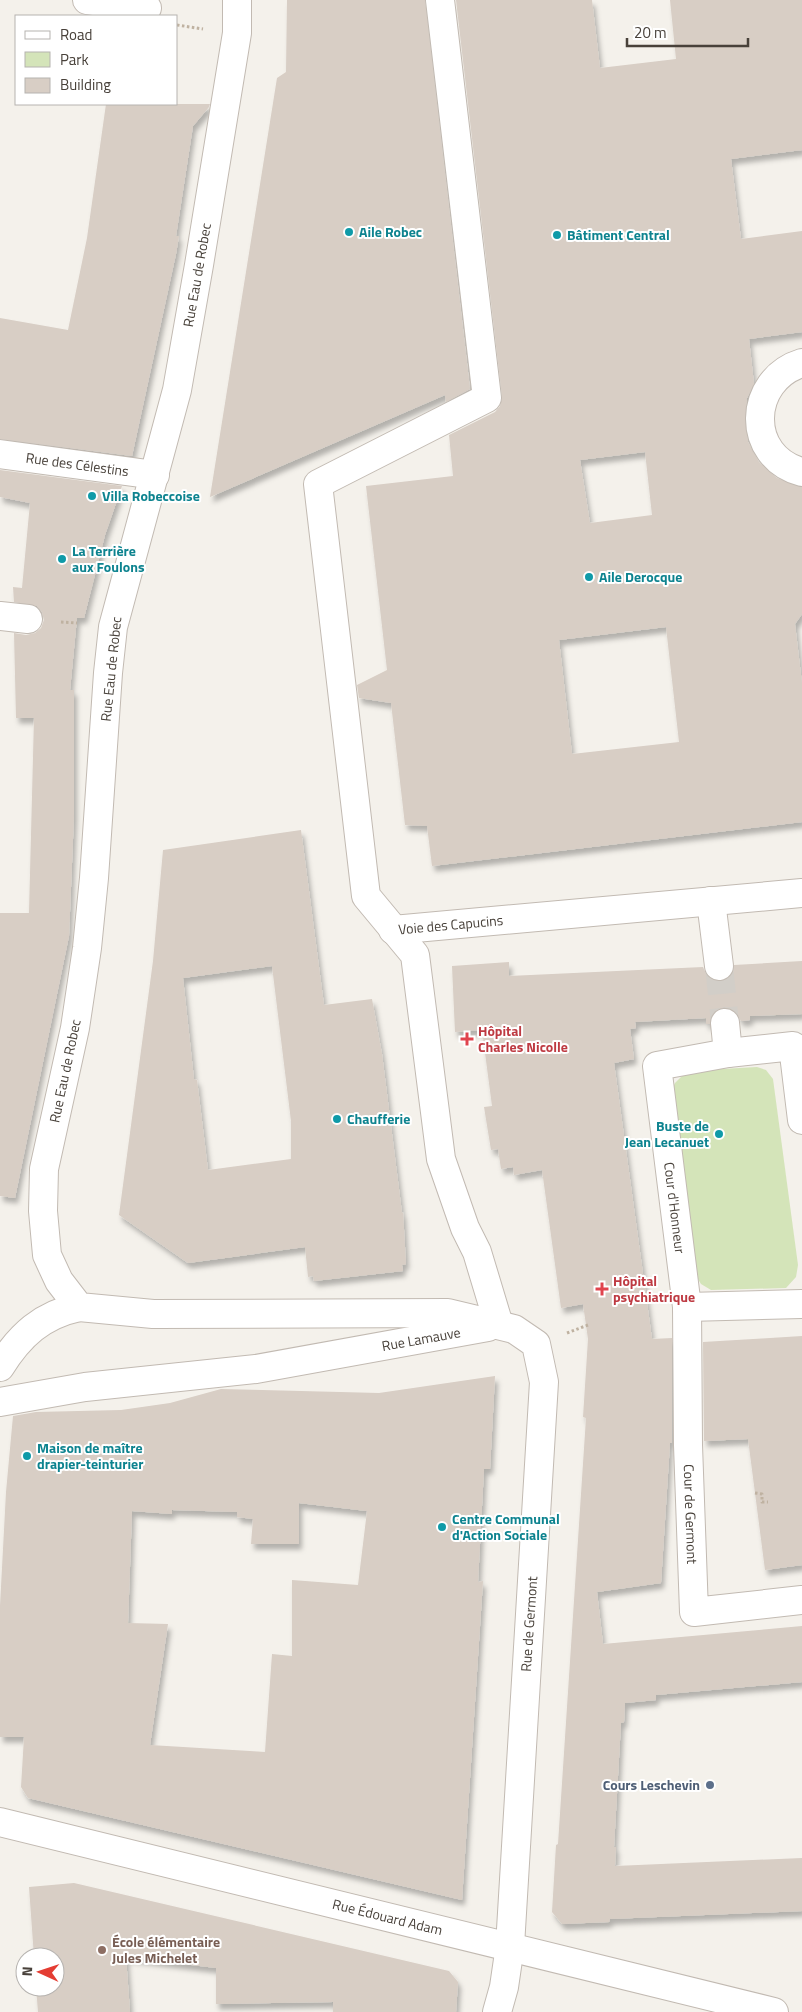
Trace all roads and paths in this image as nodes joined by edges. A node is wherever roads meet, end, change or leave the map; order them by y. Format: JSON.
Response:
{"nodes":[{"id":1,"x":87,"y":0,"type":"edge"},
{"id":2,"x":237,"y":0,"type":"edge"},
{"id":3,"x":440,"y":0,"type":"edge"},
{"id":4,"x":147,"y":8,"type":"dead end"},
{"id":5,"x":802,"y":363,"type":"edge"},
{"id":6,"x":0,"y":454,"type":"edge"},
{"id":7,"x":802,"y":472,"type":"edge"},
{"id":8,"x":154,"y":475,"type":"junction"},
{"id":9,"x":0,"y":616,"type":"edge"},
{"id":10,"x":28,"y":619,"type":"joint"},
{"id":11,"x":113,"y":627,"type":"junction"},
{"id":12,"x":802,"y":893,"type":"edge"},
{"id":13,"x":711,"y":901,"type":"junction"},
{"id":14,"x":393,"y":930,"type":"junction"},
{"id":15,"x":719,"y":966,"type":"tunnel mouth"},
{"id":16,"x":725,"y":1023,"type":"tunnel mouth"},
{"id":17,"x":728,"y":1053,"type":"junction"},
{"id":18,"x":802,"y":1120,"type":"edge"},
{"id":19,"x":802,"y":1304,"type":"edge"},
{"id":20,"x":79,"y":1307,"type":"junction"},
{"id":21,"x":687,"y":1308,"type":"junction"},
{"id":22,"x":499,"y":1325,"type":"junction"},
{"id":23,"x":0,"y":1367,"type":"edge"},
{"id":24,"x":0,"y":1402,"type":"edge"},
{"id":25,"x":755,"y":1493,"type":"dead end"},
{"id":26,"x":768,"y":1502,"type":"dead end"},
{"id":27,"x":802,"y":1600,"type":"edge"},
{"id":28,"x":0,"y":1822,"type":"edge"},
{"id":29,"x":510,"y":1946,"type":"junction"},
{"id":30,"x":497,"y":2012,"type":"edge"},
{"id":31,"x":774,"y":2012,"type":"edge"}],
"edges":[{"from":1,"to":4,"type":"street"},
{"from":2,"to":8,"type":"street","name":"Rue Eau de Robec"},
{"from":3,"to":14,"type":"street"},
{"from":5,"to":7,"type":"street"},
{"from":6,"to":8,"type":"street","name":"Rue des Célestins"},
{"from":8,"to":11,"type":"street","name":"Rue Eau de Robec"},
{"from":9,"to":10,"type":"street"},
{"from":10,"to":11,"type":"path"},
{"from":11,"to":20,"type":"street","name":"Rue Eau de Robec"},
{"from":12,"to":13,"type":"street","name":"Voie des Capucins"},
{"from":13,"to":14,"type":"street","name":"Voie des Capucins"},
{"from":13,"to":15,"type":"street"},
{"from":14,"to":22,"type":"street","name":"Voie des Capucins"},
{"from":16,"to":17,"type":"street"},
{"from":17,"to":18,"type":"street","name":"Cour d'Honneur"},
{"from":17,"to":21,"type":"street","name":"Cour d'Honneur"},
{"from":19,"to":21,"type":"street"},
{"from":20,"to":22,"type":"street","name":"Rue Lamauve"},
{"from":20,"to":23,"type":"street"},
{"from":21,"to":27,"type":"street","name":"Cour de Germont"},
{"from":22,"to":24,"type":"street","name":"Rue Lamauve"},
{"from":22,"to":29,"type":"street","name":"Rue de Germont"},
{"from":25,"to":26,"type":"path"},
{"from":28,"to":29,"type":"street","name":"Rue Édouard Adam"},
{"from":29,"to":30,"type":"street"},
{"from":29,"to":31,"type":"street","name":"Rue Édouard Adam"}]}
